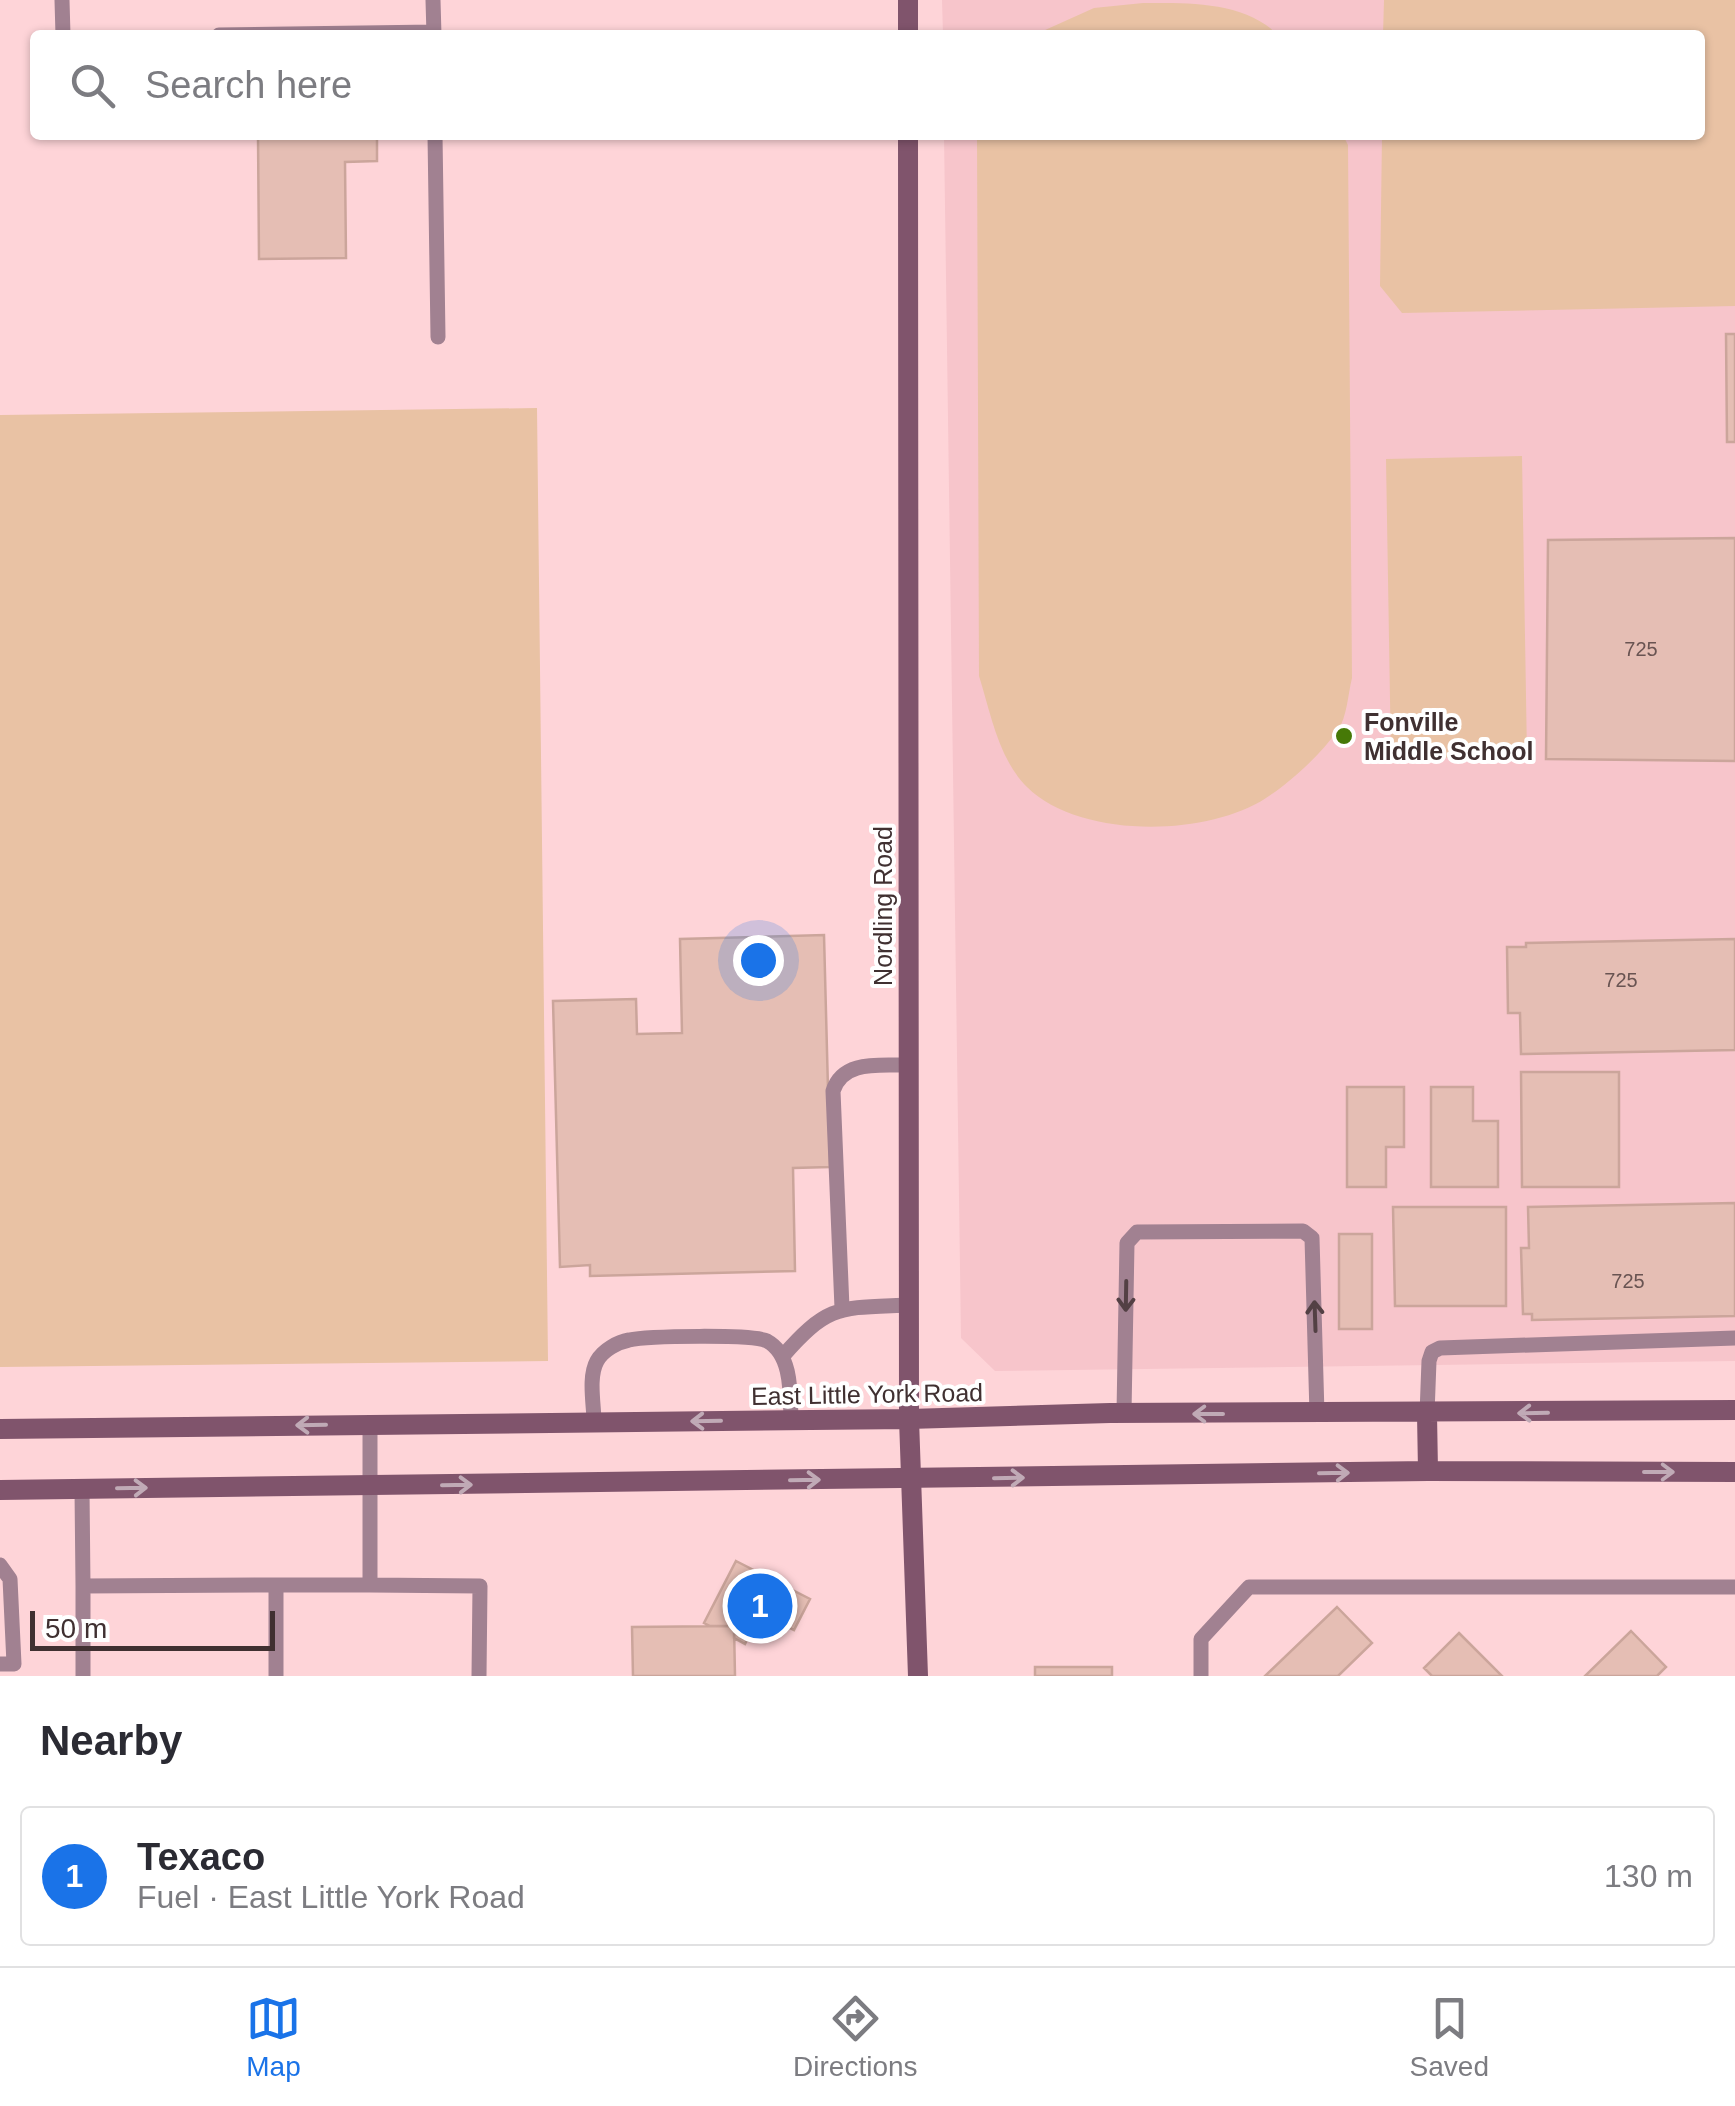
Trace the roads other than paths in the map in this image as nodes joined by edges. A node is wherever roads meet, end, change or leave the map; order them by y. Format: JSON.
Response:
{"nodes":[{"id":1,"x":62,"y":0,"type":"edge"},
{"id":2,"x":433,"y":0,"type":"edge"},
{"id":3,"x":908,"y":0,"type":"edge"},
{"id":4,"x":64,"y":30,"type":"edge"},
{"id":5,"x":434,"y":30,"type":"edge"},
{"id":6,"x":908,"y":30,"type":"edge"},
{"id":7,"x":435,"y":140,"type":"edge"},
{"id":8,"x":908,"y":140,"type":"edge"},
{"id":9,"x":438,"y":337,"type":"dead end"},
{"id":10,"x":908,"y":1065,"type":"junction"},
{"id":11,"x":909,"y":1305,"type":"junction"},
{"id":12,"x":842,"y":1308,"type":"junction"},
{"id":13,"x":1735,"y":1338,"type":"edge"},
{"id":14,"x":782,"y":1357,"type":"junction"},
{"id":15,"x":1735,"y":1410,"type":"edge"},
{"id":16,"x":1124,"y":1414,"type":"junction"},
{"id":17,"x":1317,"y":1414,"type":"junction"},
{"id":18,"x":1427,"y":1414,"type":"junction"},
{"id":19,"x":909,"y":1419,"type":"junction"},
{"id":20,"x":791,"y":1420,"type":"junction"},
{"id":21,"x":594,"y":1422,"type":"junction"},
{"id":22,"x":370,"y":1424,"type":"junction"},
{"id":23,"x":0,"y":1429,"type":"edge"},
{"id":24,"x":1428,"y":1471,"type":"junction"},
{"id":25,"x":1735,"y":1472,"type":"edge"},
{"id":26,"x":912,"y":1479,"type":"junction"},
{"id":27,"x":370,"y":1486,"type":"junction"},
{"id":28,"x":82,"y":1489,"type":"junction"},
{"id":29,"x":0,"y":1490,"type":"edge"},
{"id":30,"x":0,"y":1565,"type":"edge"},
{"id":31,"x":276,"y":1585,"type":"junction"},
{"id":32,"x":370,"y":1585,"type":"junction"},
{"id":33,"x":83,"y":1586,"type":"junction"},
{"id":34,"x":1735,"y":1587,"type":"edge"},
{"id":35,"x":9,"y":1668,"type":"edge"},
{"id":36,"x":83,"y":1676,"type":"edge"},
{"id":37,"x":276,"y":1676,"type":"edge"},
{"id":38,"x":478,"y":1676,"type":"edge"},
{"id":39,"x":918,"y":1676,"type":"edge"},
{"id":40,"x":1201,"y":1676,"type":"edge"}],
"edges":[{"from":1,"to":4,"type":"lane"},
{"from":2,"to":5,"type":"lane"},
{"from":3,"to":6,"type":"main road"},
{"from":7,"to":9,"type":"lane"},
{"from":8,"to":10,"type":"main road","name":"Nordling Road"},
{"from":10,"to":11,"type":"main road","name":"Nordling Road"},
{"from":10,"to":12,"type":"lane"},
{"from":11,"to":12,"type":"lane"},
{"from":11,"to":19,"type":"main road","name":"Nordling Road"},
{"from":12,"to":14,"type":"lane"},
{"from":13,"to":18,"type":"lane"},
{"from":14,"to":20,"type":"lane"},
{"from":14,"to":21,"type":"lane"},
{"from":15,"to":18,"type":"main road","name":"East Little York Road","one_way":true},
{"from":17,"to":16,"type":"main road","name":"East Little York Road","one_way":true},
{"from":17,"to":16,"type":"lane","one_way":true},
{"from":16,"to":19,"type":"main road","name":"East Little York Road"},
{"from":17,"to":18,"type":"main road","name":"East Little York Road"},
{"from":18,"to":24,"type":"main road"},
{"from":19,"to":20,"type":"main road","name":"East Little York Road"},
{"from":19,"to":26,"type":"main road","name":"Nordling Road"},
{"from":20,"to":21,"type":"main road","name":"East Little York Road","one_way":true},
{"from":21,"to":22,"type":"main road","name":"East Little York Road"},
{"from":22,"to":23,"type":"main road","name":"East Little York Road","one_way":true},
{"from":22,"to":27,"type":"lane"},
{"from":24,"to":25,"type":"main road","one_way":true},
{"from":26,"to":24,"type":"main road","one_way":true},
{"from":27,"to":26,"type":"main road","one_way":true},
{"from":26,"to":39,"type":"main road","name":"Nordling Road"},
{"from":28,"to":27,"type":"main road","one_way":true},
{"from":27,"to":32,"type":"lane"},
{"from":28,"to":29,"type":"main road"},
{"from":28,"to":33,"type":"lane"},
{"from":30,"to":35,"type":"lane"},
{"from":31,"to":32,"type":"lane"},
{"from":31,"to":33,"type":"lane"},
{"from":31,"to":37,"type":"lane"},
{"from":32,"to":38,"type":"lane"},
{"from":33,"to":36,"type":"lane"},
{"from":34,"to":40,"type":"lane"}]}
